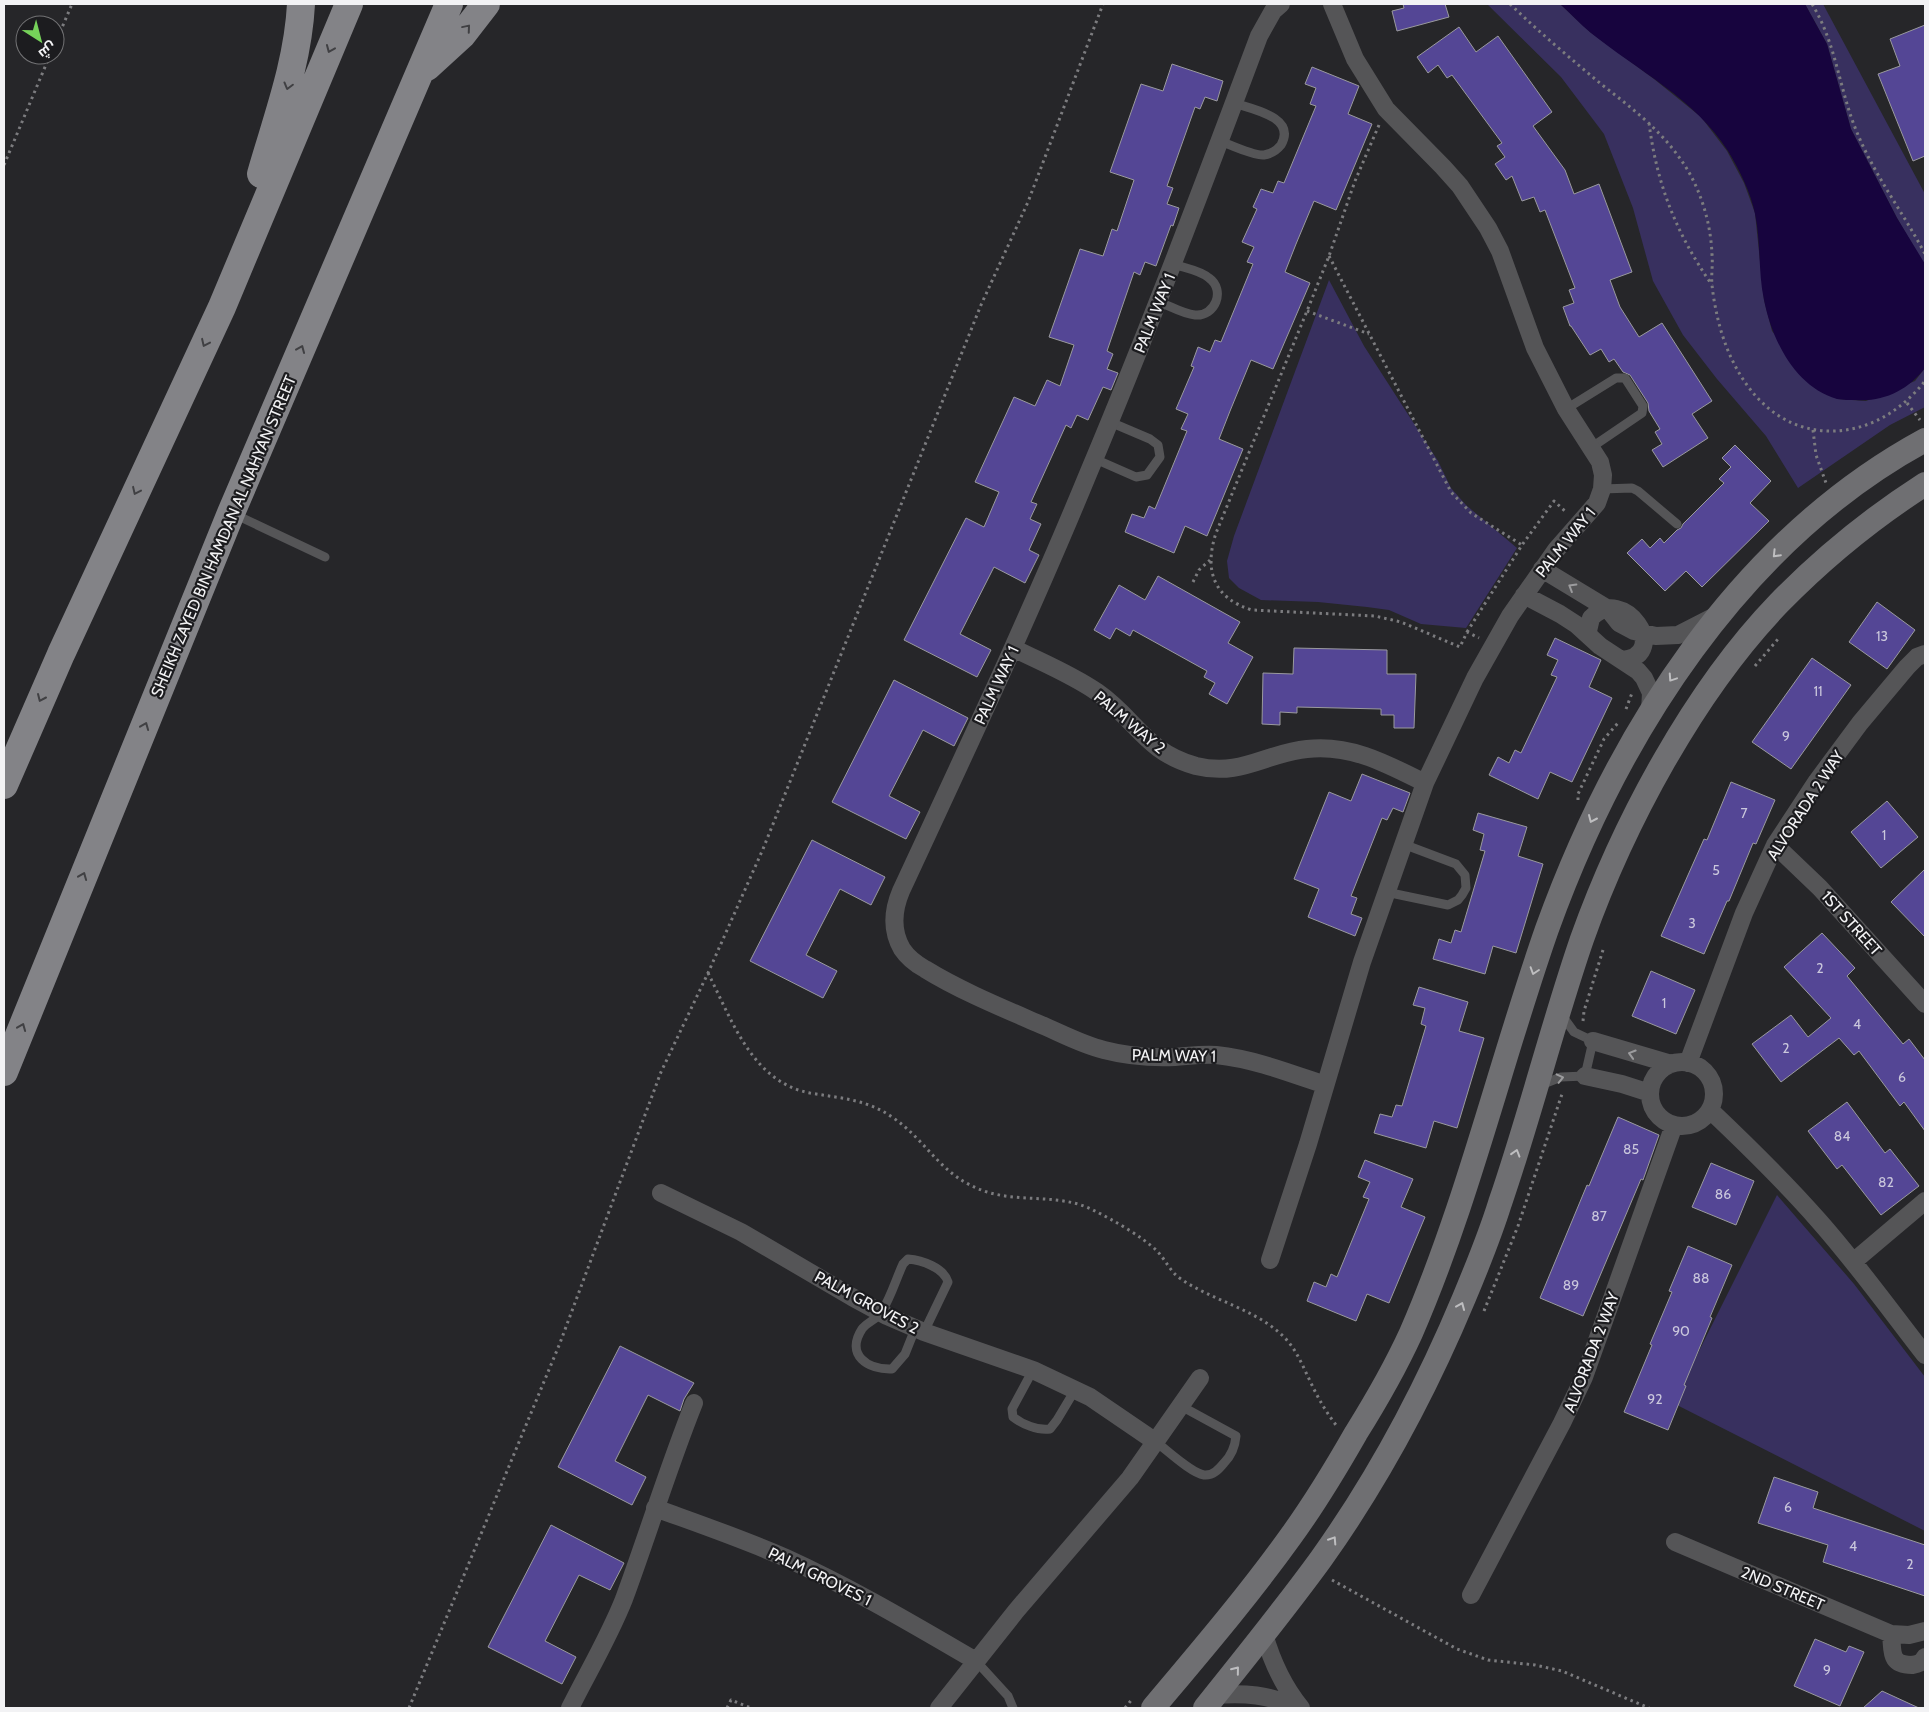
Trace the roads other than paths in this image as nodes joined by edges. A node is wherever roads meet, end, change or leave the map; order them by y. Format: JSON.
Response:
{"nodes":[{"id":1,"x":301,"y":4,"type":"edge"},
{"id":2,"x":349,"y":4,"type":"edge"},
{"id":3,"x":449,"y":4,"type":"edge"},
{"id":4,"x":486,"y":4,"type":"edge"},
{"id":5,"x":1281,"y":4,"type":"edge"},
{"id":6,"x":1332,"y":4,"type":"edge"},
{"id":7,"x":420,"y":73,"type":"junction"},
{"id":8,"x":1234,"y":103,"type":"junction"},
{"id":9,"x":1220,"y":141,"type":"junction"},
{"id":10,"x":1173,"y":264,"type":"junction"},
{"id":11,"x":1159,"y":302,"type":"junction"},
{"id":12,"x":222,"y":307,"type":"junction"},
{"id":13,"x":1566,"y":408,"type":"junction"},
{"id":14,"x":1110,"y":422,"type":"junction"},
{"id":15,"x":1920,"y":435,"type":"edge"},
{"id":16,"x":1592,"y":447,"type":"junction"},
{"id":17,"x":1095,"y":459,"type":"junction"},
{"id":18,"x":1925,"y":484,"type":"edge"},
{"id":19,"x":1602,"y":489,"type":"junction"},
{"id":20,"x":231,"y":513,"type":"junction"},
{"id":21,"x":1677,"y":524,"type":"dead end"},
{"id":22,"x":326,"y":557,"type":"dead end"},
{"id":23,"x":1542,"y":569,"type":"junction"},
{"id":24,"x":1810,"y":573,"type":"junction"},
{"id":25,"x":1524,"y":595,"type":"junction"},
{"id":26,"x":1608,"y":609,"type":"junction"},
{"id":27,"x":1722,"y":612,"type":"junction"},
{"id":28,"x":1643,"y":633,"type":"junction"},
{"id":29,"x":1590,"y":637,"type":"junction"},
{"id":30,"x":1013,"y":648,"type":"junction"},
{"id":31,"x":1925,"y":654,"type":"edge"},
{"id":32,"x":1623,"y":660,"type":"junction"},
{"id":33,"x":1650,"y":711,"type":"junction"},
{"id":34,"x":1425,"y":783,"type":"junction"},
{"id":35,"x":4,"y":785,"type":"edge"},
{"id":36,"x":1403,"y":844,"type":"junction"},
{"id":37,"x":1775,"y":846,"type":"junction"},
{"id":38,"x":1386,"y":892,"type":"junction"},
{"id":39,"x":1925,"y":1004,"type":"edge"},
{"id":40,"x":1560,"y":1012,"type":"junction"},
{"id":41,"x":1589,"y":1039,"type":"junction"},
{"id":42,"x":1680,"y":1064,"type":"junction"},
{"id":43,"x":4,"y":1072,"type":"edge"},
{"id":44,"x":1585,"y":1076,"type":"junction"},
{"id":45,"x":1325,"y":1085,"type":"junction"},
{"id":46,"x":1536,"y":1087,"type":"junction"},
{"id":47,"x":1650,"y":1093,"type":"junction"},
{"id":48,"x":1710,"y":1110,"type":"junction"},
{"id":49,"x":1674,"y":1125,"type":"junction"},
{"id":50,"x":661,"y":1193,"type":"dead end"},
{"id":51,"x":1925,"y":1201,"type":"edge"},
{"id":52,"x":1270,"y":1260,"type":"dead end"},
{"id":53,"x":1853,"y":1262,"type":"junction"},
{"id":54,"x":1424,"y":1300,"type":"junction"},
{"id":55,"x":882,"y":1312,"type":"junction"},
{"id":56,"x":920,"y":1330,"type":"junction"},
{"id":57,"x":1925,"y":1355,"type":"edge"},
{"id":58,"x":1033,"y":1370,"type":"junction"},
{"id":59,"x":1200,"y":1378,"type":"dead end"},
{"id":60,"x":1426,"y":1379,"type":"junction"},
{"id":61,"x":1075,"y":1390,"type":"junction"},
{"id":62,"x":694,"y":1403,"type":"dead end"},
{"id":63,"x":1181,"y":1406,"type":"junction"},
{"id":64,"x":1156,"y":1442,"type":"junction"},
{"id":65,"x":655,"y":1508,"type":"junction"},
{"id":66,"x":1675,"y":1542,"type":"dead end"},
{"id":67,"x":1471,"y":1595,"type":"dead end"},
{"id":68,"x":1925,"y":1631,"type":"edge"},
{"id":69,"x":1264,"y":1634,"type":"junction"},
{"id":70,"x":1891,"y":1634,"type":"junction"},
{"id":71,"x":1211,"y":1638,"type":"junction"},
{"id":72,"x":1925,"y":1657,"type":"edge"},
{"id":73,"x":976,"y":1661,"type":"junction"},
{"id":74,"x":1282,"y":1681,"type":"junction"},
{"id":75,"x":1269,"y":1698,"type":"junction"},
{"id":76,"x":1145,"y":1701,"type":"edge"},
{"id":77,"x":1210,"y":1702,"type":"edge"},
{"id":78,"x":570,"y":1708,"type":"edge"},
{"id":79,"x":941,"y":1708,"type":"edge"},
{"id":80,"x":1013,"y":1708,"type":"edge"},
{"id":81,"x":1165,"y":1708,"type":"edge"},
{"id":82,"x":1295,"y":1708,"type":"edge"},
{"id":83,"x":1301,"y":1708,"type":"edge"}],
"edges":[{"from":1,"to":12,"type":"main road","one_way":true},
{"from":2,"to":12,"type":"main road","one_way":true},
{"from":3,"to":7,"type":"main road","name":"SHEIKH ZAYED BIN HAMDAN AL NAHYAN STREET"},
{"from":7,"to":4,"type":"main road","one_way":true},
{"from":5,"to":8,"type":"street","name":"PALM WAY 1"},
{"from":6,"to":13,"type":"street","name":"PALM WAY 1"},
{"from":20,"to":7,"type":"main road","name":"SHEIKH ZAYED BIN HAMDAN AL NAHYAN STREET","one_way":true},
{"from":8,"to":9,"type":"street","name":"PALM WAY 1"},
{"from":8,"to":9,"type":"lane"},
{"from":9,"to":10,"type":"street","name":"PALM WAY 1"},
{"from":10,"to":11,"type":"street","name":"PALM WAY 1"},
{"from":10,"to":11,"type":"lane"},
{"from":11,"to":14,"type":"street","name":"PALM WAY 1"},
{"from":12,"to":35,"type":"main road","one_way":true},
{"from":13,"to":16,"type":"street","name":"PALM WAY 1"},
{"from":13,"to":16,"type":"lane"},
{"from":14,"to":17,"type":"street","name":"PALM WAY 1"},
{"from":14,"to":17,"type":"lane"},
{"from":15,"to":24,"type":"street"},
{"from":15,"to":27,"type":"street","one_way":true},
{"from":16,"to":19,"type":"street","name":"PALM WAY 1"},
{"from":17,"to":30,"type":"street","name":"PALM WAY 1"},
{"from":18,"to":24,"type":"street"},
{"from":19,"to":21,"type":"lane"},
{"from":19,"to":23,"type":"street","name":"PALM WAY 1"},
{"from":20,"to":22,"type":"lane"},
{"from":43,"to":20,"type":"main road","name":"SHEIKH ZAYED BIN HAMDAN AL NAHYAN STREET","one_way":true},
{"from":23,"to":25,"type":"street","name":"PALM WAY 1"},
{"from":26,"to":23,"type":"street","one_way":true},
{"from":24,"to":40,"type":"street"},
{"from":25,"to":29,"type":"street"},
{"from":25,"to":34,"type":"street","name":"PALM WAY 1"},
{"from":26,"to":28,"type":"street"},
{"from":26,"to":29,"type":"street"},
{"from":27,"to":28,"type":"street"},
{"from":27,"to":33,"type":"street","one_way":true},
{"from":28,"to":32,"type":"street"},
{"from":29,"to":32,"type":"street"},
{"from":30,"to":34,"type":"street","name":"PALM WAY 2"},
{"from":30,"to":45,"type":"street","name":"PALM WAY 1"},
{"from":31,"to":37,"type":"street","name":"ALVORADA 2 WAY"},
{"from":32,"to":33,"type":"street"},
{"from":33,"to":54,"type":"street","one_way":true},
{"from":34,"to":36,"type":"street","name":"PALM WAY 1"},
{"from":36,"to":38,"type":"street","name":"PALM WAY 1"},
{"from":36,"to":38,"type":"lane"},
{"from":37,"to":39,"type":"street","name":"1ST STREET"},
{"from":37,"to":42,"type":"street","name":"ALVORADA 2 WAY"},
{"from":38,"to":45,"type":"street","name":"PALM WAY 1"},
{"from":40,"to":41,"type":"lane"},
{"from":40,"to":46,"type":"street"},
{"from":42,"to":41,"type":"street","one_way":true},
{"from":41,"to":44,"type":"lane"},
{"from":42,"to":47,"type":"street"},
{"from":42,"to":48,"type":"street"},
{"from":46,"to":44,"type":"lane","one_way":true},
{"from":44,"to":47,"type":"street"},
{"from":45,"to":52,"type":"street","name":"PALM WAY 1"},
{"from":60,"to":46,"type":"street","one_way":true},
{"from":47,"to":49,"type":"street"},
{"from":48,"to":49,"type":"street"},
{"from":48,"to":53,"type":"street"},
{"from":49,"to":67,"type":"street","name":"ALVORADA 2 WAY"},
{"from":50,"to":55,"type":"street","name":"PALM GROVES 2"},
{"from":51,"to":53,"type":"street"},
{"from":53,"to":57,"type":"street"},
{"from":54,"to":60,"type":"street"},
{"from":54,"to":71,"type":"street"},
{"from":55,"to":56,"type":"street","name":"PALM GROVES 2"},
{"from":55,"to":56,"type":"lane"},
{"from":55,"to":56,"type":"lane"},
{"from":56,"to":58,"type":"street","name":"PALM GROVES 2"},
{"from":58,"to":61,"type":"street","name":"PALM GROVES 2"},
{"from":58,"to":61,"type":"lane"},
{"from":59,"to":63,"type":"street"},
{"from":69,"to":60,"type":"street","one_way":true},
{"from":61,"to":64,"type":"street","name":"PALM GROVES 2"},
{"from":62,"to":65,"type":"street"},
{"from":63,"to":64,"type":"street"},
{"from":63,"to":64,"type":"lane"},
{"from":64,"to":73,"type":"street"},
{"from":65,"to":73,"type":"street","name":"PALM GROVES 1"},
{"from":65,"to":78,"type":"street"},
{"from":66,"to":70,"type":"street","name":"2ND STREET"},
{"from":68,"to":70,"type":"street","name":"2ND STREET"},
{"from":69,"to":74,"type":"street"},
{"from":77,"to":69,"type":"street","one_way":true},
{"from":70,"to":72,"type":"street"},
{"from":71,"to":76,"type":"street"},
{"from":71,"to":81,"type":"street"},
{"from":73,"to":79,"type":"street"},
{"from":73,"to":80,"type":"lane"},
{"from":74,"to":75,"type":"street"},
{"from":74,"to":83,"type":"street"},
{"from":75,"to":77,"type":"street"},
{"from":75,"to":82,"type":"street"}]}
